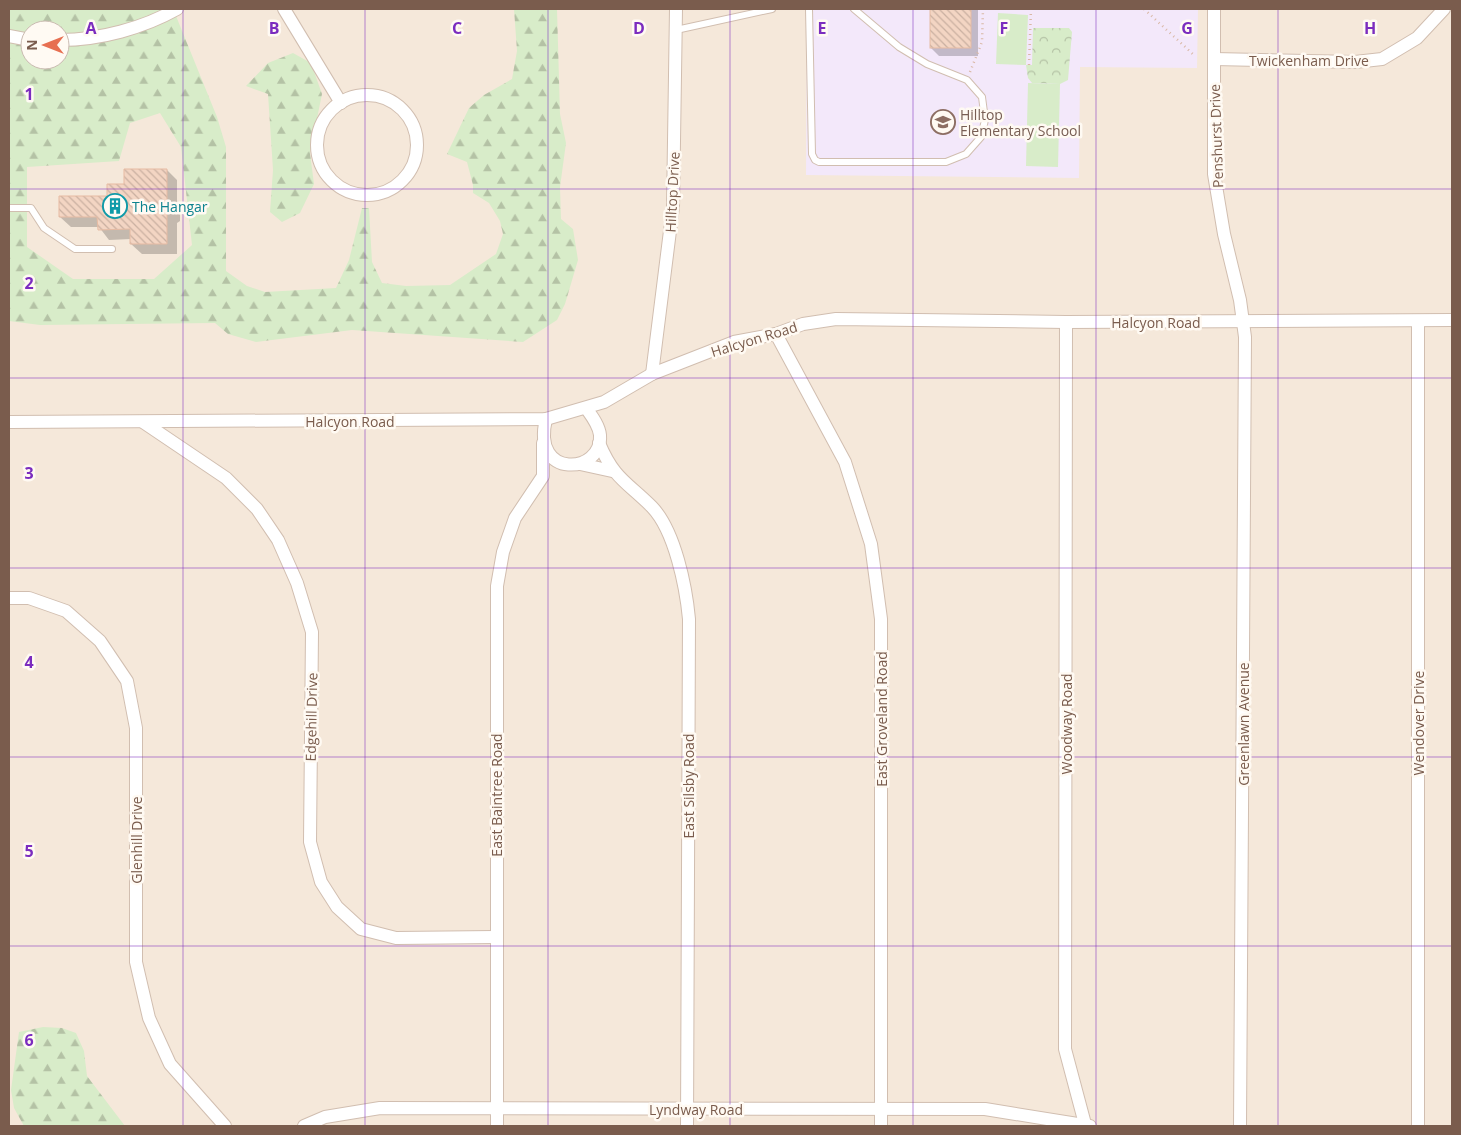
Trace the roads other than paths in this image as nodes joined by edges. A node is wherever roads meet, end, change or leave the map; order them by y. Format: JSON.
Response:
{"nodes":[{"id":1,"x":177,"y":9,"type":"edge"},
{"id":2,"x":284,"y":9,"type":"edge"},
{"id":3,"x":676,"y":9,"type":"edge"},
{"id":4,"x":772,"y":9,"type":"edge"},
{"id":5,"x":809,"y":9,"type":"edge"},
{"id":6,"x":854,"y":9,"type":"edge"},
{"id":7,"x":1214,"y":9,"type":"edge"},
{"id":8,"x":1444,"y":9,"type":"edge"},
{"id":9,"x":676,"y":30,"type":"junction"},
{"id":10,"x":70,"y":40,"type":"edge"},
{"id":11,"x":1214,"y":59,"type":"junction"},
{"id":12,"x":341,"y":103,"type":"junction"},
{"id":13,"x":9,"y":208,"type":"edge"},
{"id":14,"x":112,"y":249,"type":"dead end"},
{"id":15,"x":1452,"y":320,"type":"edge"},
{"id":16,"x":1242,"y":321,"type":"junction"},
{"id":17,"x":1418,"y":321,"type":"junction"},
{"id":18,"x":1066,"y":322,"type":"junction"},
{"id":19,"x":776,"y":334,"type":"junction"},
{"id":20,"x":652,"y":374,"type":"junction"},
{"id":21,"x":586,"y":408,"type":"junction"},
{"id":22,"x":546,"y":419,"type":"junction"},
{"id":23,"x":9,"y":422,"type":"edge"},
{"id":24,"x":143,"y":422,"type":"junction"},
{"id":25,"x":543,"y":443,"type":"junction"},
{"id":26,"x":599,"y":443,"type":"junction"},
{"id":27,"x":576,"y":464,"type":"junction"},
{"id":28,"x":612,"y":471,"type":"junction"},
{"id":29,"x":543,"y":476,"type":"junction"},
{"id":30,"x":9,"y":598,"type":"edge"},
{"id":31,"x":495,"y":937,"type":"junction"},
{"id":32,"x":497,"y":1108,"type":"junction"},
{"id":33,"x":686,"y":1109,"type":"junction"},
{"id":34,"x":881,"y":1109,"type":"junction"},
{"id":35,"x":1088,"y":1125,"type":"edge"},
{"id":36,"x":225,"y":1126,"type":"edge"},
{"id":37,"x":304,"y":1126,"type":"edge"},
{"id":38,"x":497,"y":1126,"type":"edge"},
{"id":39,"x":687,"y":1126,"type":"edge"},
{"id":40,"x":881,"y":1126,"type":"edge"},
{"id":41,"x":1240,"y":1126,"type":"edge"},
{"id":42,"x":1418,"y":1126,"type":"edge"}],
"edges":[{"from":1,"to":10,"type":"street"},
{"from":2,"to":12,"type":"street"},
{"from":3,"to":9,"type":"street","name":"Hilltop Drive"},
{"from":4,"to":9,"type":"lane"},
{"from":5,"to":6,"type":"lane"},
{"from":7,"to":11,"type":"street","name":"Penshurst Drive"},
{"from":8,"to":11,"type":"street","name":"Twickenham Drive"},
{"from":9,"to":20,"type":"street","name":"Hilltop Drive"},
{"from":11,"to":16,"type":"street","name":"Penshurst Drive"},
{"from":12,"to":12,"type":"street"},
{"from":13,"to":14,"type":"lane"},
{"from":15,"to":17,"type":"street","name":"Halcyon Road"},
{"from":16,"to":17,"type":"street","name":"Halcyon Road"},
{"from":16,"to":18,"type":"street","name":"Halcyon Road"},
{"from":16,"to":41,"type":"street","name":"Greenlawn Avenue"},
{"from":17,"to":42,"type":"street","name":"Wendover Drive"},
{"from":18,"to":19,"type":"street","name":"Halcyon Road"},
{"from":18,"to":35,"type":"street","name":"Woodway Road"},
{"from":19,"to":20,"type":"street","name":"Halcyon Road"},
{"from":19,"to":34,"type":"street","name":"East Groveland Road"},
{"from":20,"to":21,"type":"street","name":"Halcyon Road"},
{"from":21,"to":22,"type":"street","name":"Halcyon Road"},
{"from":21,"to":26,"type":"street"},
{"from":22,"to":24,"type":"street","name":"Halcyon Road"},
{"from":22,"to":25,"type":"street"},
{"from":23,"to":24,"type":"street","name":"Halcyon Road"},
{"from":24,"to":31,"type":"street","name":"Edgehill Drive"},
{"from":25,"to":27,"type":"street"},
{"from":25,"to":29,"type":"street"},
{"from":26,"to":27,"type":"street"},
{"from":26,"to":28,"type":"street","name":"East Silsby Road"},
{"from":27,"to":28,"type":"street","name":"East Silsby Road"},
{"from":27,"to":29,"type":"street"},
{"from":28,"to":33,"type":"street","name":"East Silsby Road"},
{"from":29,"to":31,"type":"street","name":"East Baintree Road"},
{"from":30,"to":36,"type":"street","name":"Glenhill Drive"},
{"from":31,"to":32,"type":"street","name":"East Baintree Road"},
{"from":32,"to":33,"type":"street","name":"Lyndway Road"},
{"from":32,"to":37,"type":"street","name":"Lyndway Road"},
{"from":32,"to":38,"type":"street","name":"East Baintree Road"},
{"from":33,"to":34,"type":"street","name":"Lyndway Road"},
{"from":33,"to":39,"type":"street","name":"East Silsby Road"},
{"from":34,"to":35,"type":"street","name":"Lyndway Road"},
{"from":34,"to":40,"type":"street","name":"East Groveland Road"}]}
